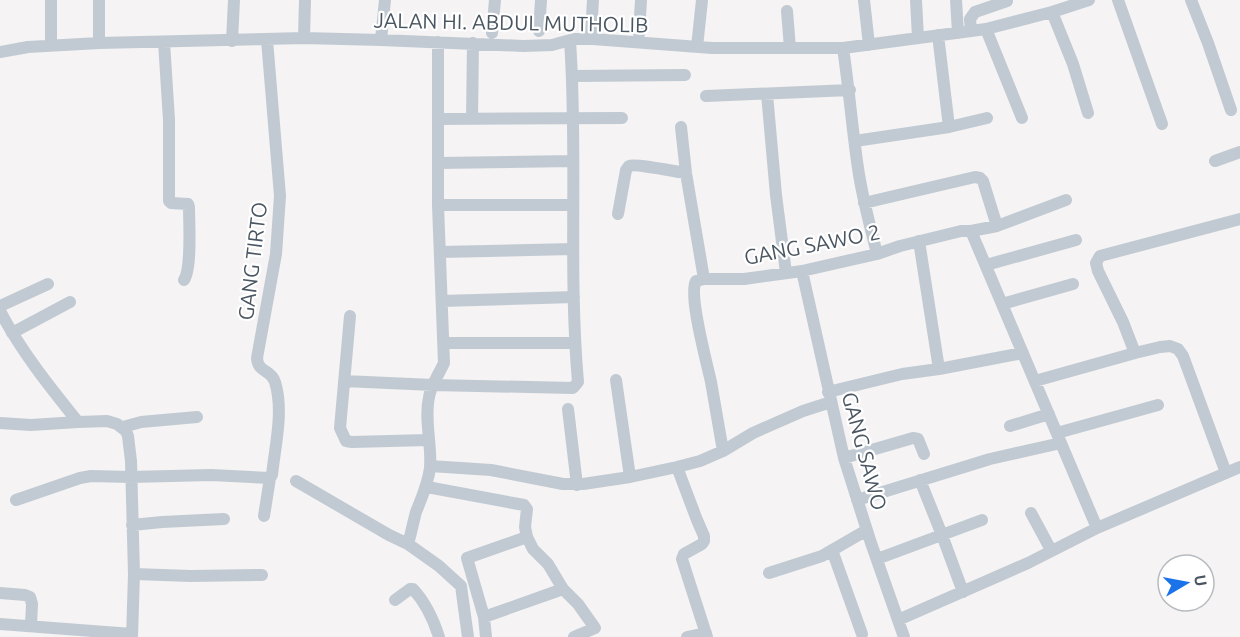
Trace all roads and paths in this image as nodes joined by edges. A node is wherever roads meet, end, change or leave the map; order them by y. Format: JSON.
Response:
{"nodes":[{"id":1,"x":51,"y":0,"type":"edge"},
{"id":2,"x":99,"y":0,"type":"edge"},
{"id":3,"x":234,"y":0,"type":"edge"},
{"id":4,"x":305,"y":0,"type":"edge"},
{"id":5,"x":385,"y":0,"type":"edge"},
{"id":6,"x":495,"y":0,"type":"edge"},
{"id":7,"x":541,"y":0,"type":"edge"},
{"id":8,"x":593,"y":0,"type":"edge"},
{"id":9,"x":641,"y":0,"type":"edge"},
{"id":10,"x":702,"y":0,"type":"edge"},
{"id":11,"x":864,"y":0,"type":"edge"},
{"id":12,"x":916,"y":0,"type":"edge"},
{"id":13,"x":956,"y":0,"type":"edge"},
{"id":14,"x":1089,"y":0,"type":"edge"},
{"id":15,"x":1118,"y":0,"type":"edge"},
{"id":16,"x":1191,"y":0,"type":"edge"},
{"id":17,"x":1007,"y":1,"type":"edge"},
{"id":18,"x":1056,"y":7,"type":"edge"},
{"id":19,"x":787,"y":11,"type":"dead end"},
{"id":20,"x":986,"y":29,"type":"junction"},
{"id":21,"x":539,"y":31,"type":"dead end"},
{"id":22,"x":971,"y":31,"type":"junction"},
{"id":23,"x":591,"y":32,"type":"dead end"},
{"id":24,"x":492,"y":33,"type":"dead end"},
{"id":25,"x":957,"y":33,"type":"junction"},
{"id":26,"x":639,"y":34,"type":"dead end"},
{"id":27,"x":938,"y":35,"type":"junction"},
{"id":28,"x":304,"y":38,"type":"junction"},
{"id":29,"x":918,"y":38,"type":"junction"},
{"id":30,"x":267,"y":40,"type":"junction"},
{"id":31,"x":381,"y":40,"type":"junction"},
{"id":32,"x":232,"y":41,"type":"junction"},
{"id":33,"x":570,"y":41,"type":"junction"},
{"id":34,"x":164,"y":42,"type":"junction"},
{"id":35,"x":438,"y":42,"type":"junction"},
{"id":36,"x":99,"y":43,"type":"junction"},
{"id":37,"x":473,"y":44,"type":"junction"},
{"id":38,"x":869,"y":45,"type":"junction"},
{"id":39,"x":51,"y":46,"type":"junction"},
{"id":40,"x":697,"y":47,"type":"junction"},
{"id":41,"x":790,"y":48,"type":"junction"},
{"id":42,"x":843,"y":48,"type":"junction"},
{"id":43,"x":0,"y":52,"type":"edge"},
{"id":44,"x":685,"y":75,"type":"dead end"},
{"id":45,"x":573,"y":76,"type":"junction"},
{"id":46,"x":850,"y":90,"type":"junction"},
{"id":47,"x":767,"y":94,"type":"junction"},
{"id":48,"x":706,"y":96,"type":"dead end"},
{"id":49,"x":1231,"y":110,"type":"dead end"},
{"id":50,"x":1088,"y":113,"type":"dead end"},
{"id":51,"x":622,"y":118,"type":"dead end"},
{"id":52,"x":987,"y":118,"type":"dead end"},
{"id":53,"x":1022,"y":118,"type":"dead end"},
{"id":54,"x":438,"y":119,"type":"junction"},
{"id":55,"x":472,"y":119,"type":"junction"},
{"id":56,"x":573,"y":119,"type":"junction"},
{"id":57,"x":1162,"y":124,"type":"dead end"},
{"id":58,"x":681,"y":127,"type":"dead end"},
{"id":59,"x":949,"y":127,"type":"junction"},
{"id":60,"x":855,"y":141,"type":"junction"},
{"id":61,"x":1240,"y":152,"type":"edge"},
{"id":62,"x":573,"y":161,"type":"junction"},
{"id":63,"x":1215,"y":161,"type":"dead end"},
{"id":64,"x":438,"y":163,"type":"junction"},
{"id":65,"x":686,"y":173,"type":"junction"},
{"id":66,"x":1066,"y":200,"type":"dead end"},
{"id":67,"x":864,"y":202,"type":"junction"},
{"id":68,"x":438,"y":205,"type":"junction"},
{"id":69,"x":573,"y":205,"type":"junction"},
{"id":70,"x":618,"y":214,"type":"dead end"},
{"id":71,"x":1240,"y":219,"type":"edge"},
{"id":72,"x":997,"y":226,"type":"junction"},
{"id":73,"x":971,"y":231,"type":"junction"},
{"id":74,"x":1076,"y":240,"type":"dead end"},
{"id":75,"x":920,"y":241,"type":"junction"},
{"id":76,"x":573,"y":249,"type":"junction"},
{"id":77,"x":441,"y":252,"type":"junction"},
{"id":78,"x":877,"y":254,"type":"junction"},
{"id":79,"x":986,"y":265,"type":"junction"},
{"id":80,"x":801,"y":271,"type":"junction"},
{"id":81,"x":786,"y":273,"type":"junction"},
{"id":82,"x":704,"y":279,"type":"junction"},
{"id":83,"x":184,"y":280,"type":"dead end"},
{"id":84,"x":48,"y":284,"type":"dead end"},
{"id":85,"x":1073,"y":284,"type":"dead end"},
{"id":86,"x":574,"y":297,"type":"junction"},
{"id":87,"x":442,"y":301,"type":"junction"},
{"id":88,"x":70,"y":302,"type":"dead end"},
{"id":89,"x":1002,"y":304,"type":"junction"},
{"id":90,"x":0,"y":309,"type":"edge"},
{"id":91,"x":350,"y":316,"type":"dead end"},
{"id":92,"x":12,"y":333,"type":"junction"},
{"id":93,"x":574,"y":343,"type":"junction"},
{"id":94,"x":444,"y":344,"type":"junction"},
{"id":95,"x":1023,"y":353,"type":"junction"},
{"id":96,"x":1135,"y":353,"type":"junction"},
{"id":97,"x":939,"y":369,"type":"junction"},
{"id":98,"x":616,"y":380,"type":"dead end"},
{"id":99,"x":344,"y":381,"type":"junction"},
{"id":100,"x":1035,"y":381,"type":"junction"},
{"id":101,"x":433,"y":385,"type":"junction"},
{"id":102,"x":830,"y":397,"type":"junction"},
{"id":103,"x":1158,"y":405,"type":"dead end"},
{"id":104,"x":568,"y":409,"type":"dead end"},
{"id":105,"x":1049,"y":414,"type":"junction"},
{"id":106,"x":197,"y":417,"type":"dead end"},
{"id":107,"x":78,"y":422,"type":"junction"},
{"id":108,"x":0,"y":423,"type":"edge"},
{"id":109,"x":1010,"y":426,"type":"dead end"},
{"id":110,"x":123,"y":428,"type":"junction"},
{"id":111,"x":1059,"y":438,"type":"junction"},
{"id":112,"x":429,"y":440,"type":"junction"},
{"id":113,"x":723,"y":451,"type":"junction"},
{"id":114,"x":924,"y":454,"type":"dead end"},
{"id":115,"x":844,"y":458,"type":"junction"},
{"id":116,"x":430,"y":466,"type":"junction"},
{"id":117,"x":677,"y":467,"type":"junction"},
{"id":118,"x":1240,"y":467,"type":"edge"},
{"id":119,"x":1226,"y":473,"type":"junction"},
{"id":120,"x":131,"y":477,"type":"junction"},
{"id":121,"x":630,"y":477,"type":"junction"},
{"id":122,"x":270,"y":478,"type":"junction"},
{"id":123,"x":920,"y":480,"type":"junction"},
{"id":124,"x":296,"y":481,"type":"dead end"},
{"id":125,"x":577,"y":485,"type":"junction"},
{"id":126,"x":427,"y":486,"type":"junction"},
{"id":127,"x":16,"y":500,"type":"dead end"},
{"id":128,"x":857,"y":500,"type":"junction"},
{"id":129,"x":1031,"y":513,"type":"dead end"},
{"id":130,"x":264,"y":516,"type":"dead end"},
{"id":131,"x":224,"y":519,"type":"dead end"},
{"id":132,"x":982,"y":520,"type":"dead end"},
{"id":133,"x":132,"y":525,"type":"junction"},
{"id":134,"x":1097,"y":528,"type":"junction"},
{"id":135,"x":867,"y":530,"type":"junction"},
{"id":136,"x":942,"y":535,"type":"junction"},
{"id":137,"x":527,"y":537,"type":"junction"},
{"id":138,"x":408,"y":544,"type":"junction"},
{"id":139,"x":832,"y":550,"type":"junction"},
{"id":140,"x":1051,"y":550,"type":"junction"},
{"id":141,"x":877,"y":560,"type":"junction"},
{"id":142,"x":769,"y":573,"type":"dead end"},
{"id":143,"x":134,"y":574,"type":"junction"},
{"id":144,"x":262,"y":575,"type":"dead end"},
{"id":145,"x":563,"y":589,"type":"junction"},
{"id":146,"x":963,"y":592,"type":"junction"},
{"id":147,"x":0,"y":593,"type":"edge"},
{"id":148,"x":395,"y":600,"type":"dead end"},
{"id":149,"x":484,"y":617,"type":"junction"},
{"id":150,"x":898,"y":621,"type":"junction"},
{"id":151,"x":0,"y":624,"type":"edge"},
{"id":152,"x":31,"y":626,"type":"junction"},
{"id":153,"x":862,"y":634,"type":"dead end"},
{"id":154,"x":132,"y":635,"type":"edge"},
{"id":155,"x":707,"y":635,"type":"edge"},
{"id":156,"x":439,"y":637,"type":"edge"},
{"id":157,"x":468,"y":637,"type":"edge"},
{"id":158,"x":486,"y":637,"type":"edge"},
{"id":159,"x":574,"y":637,"type":"edge"},
{"id":160,"x":687,"y":637,"type":"edge"},
{"id":161,"x":904,"y":637,"type":"edge"}],
"edges":[{"from":1,"to":39,"type":"street"},
{"from":2,"to":36,"type":"street"},
{"from":3,"to":32,"type":"street"},
{"from":4,"to":28,"type":"street"},
{"from":5,"to":31,"type":"street"},
{"from":6,"to":24,"type":"street"},
{"from":7,"to":21,"type":"street"},
{"from":8,"to":23,"type":"street"},
{"from":9,"to":26,"type":"street"},
{"from":10,"to":40,"type":"street"},
{"from":11,"to":38,"type":"street"},
{"from":12,"to":29,"type":"street"},
{"from":13,"to":25,"type":"street"},
{"from":14,"to":18,"type":"street","name":"JALAN HI. ABDUL MUTHOLIB"},
{"from":15,"to":57,"type":"street"},
{"from":16,"to":49,"type":"street"},
{"from":17,"to":22,"type":"street"},
{"from":18,"to":20,"type":"street","name":"JALAN HI. ABDUL MUTHOLIB"},
{"from":18,"to":50,"type":"street"},
{"from":19,"to":41,"type":"street"},
{"from":20,"to":22,"type":"street","name":"JALAN HI. ABDUL MUTHOLIB"},
{"from":20,"to":53,"type":"street"},
{"from":22,"to":25,"type":"street","name":"JALAN HI. ABDUL MUTHOLIB"},
{"from":25,"to":27,"type":"street","name":"JALAN HI. ABDUL MUTHOLIB"},
{"from":27,"to":29,"type":"street","name":"JALAN HI. ABDUL MUTHOLIB"},
{"from":27,"to":59,"type":"street"},
{"from":28,"to":30,"type":"street","name":"JALAN HI. ABDUL MUTHOLIB"},
{"from":28,"to":31,"type":"street","name":"JALAN HI. ABDUL MUTHOLIB"},
{"from":29,"to":38,"type":"street","name":"JALAN HI. ABDUL MUTHOLIB"},
{"from":30,"to":32,"type":"street","name":"JALAN HI. ABDUL MUTHOLIB"},
{"from":30,"to":122,"type":"street","name":"GANG TIRTO"},
{"from":31,"to":35,"type":"street","name":"JALAN HI. ABDUL MUTHOLIB"},
{"from":32,"to":34,"type":"street","name":"JALAN HI. ABDUL MUTHOLIB"},
{"from":33,"to":37,"type":"street","name":"JALAN HI. ABDUL MUTHOLIB"},
{"from":33,"to":40,"type":"street","name":"JALAN HI. ABDUL MUTHOLIB"},
{"from":33,"to":45,"type":"street"},
{"from":34,"to":36,"type":"street","name":"JALAN HI. ABDUL MUTHOLIB"},
{"from":34,"to":83,"type":"street"},
{"from":35,"to":37,"type":"street","name":"JALAN HI. ABDUL MUTHOLIB"},
{"from":35,"to":54,"type":"street"},
{"from":36,"to":39,"type":"street","name":"JALAN HI. ABDUL MUTHOLIB"},
{"from":37,"to":55,"type":"street"},
{"from":38,"to":42,"type":"street","name":"JALAN HI. ABDUL MUTHOLIB"},
{"from":39,"to":43,"type":"street","name":"JALAN HI. ABDUL MUTHOLIB"},
{"from":40,"to":41,"type":"street","name":"JALAN HI. ABDUL MUTHOLIB"},
{"from":41,"to":42,"type":"street","name":"JALAN HI. ABDUL MUTHOLIB"},
{"from":42,"to":46,"type":"street"},
{"from":44,"to":45,"type":"street"},
{"from":45,"to":56,"type":"street"},
{"from":46,"to":47,"type":"street"},
{"from":46,"to":60,"type":"street"},
{"from":47,"to":48,"type":"street"},
{"from":47,"to":81,"type":"street"},
{"from":51,"to":56,"type":"street"},
{"from":52,"to":59,"type":"street"},
{"from":54,"to":55,"type":"street"},
{"from":54,"to":64,"type":"street"},
{"from":55,"to":56,"type":"street"},
{"from":56,"to":62,"type":"street"},
{"from":58,"to":65,"type":"street"},
{"from":59,"to":60,"type":"street"},
{"from":60,"to":67,"type":"street"},
{"from":61,"to":63,"type":"street"},
{"from":62,"to":64,"type":"street"},
{"from":62,"to":69,"type":"street"},
{"from":64,"to":68,"type":"street"},
{"from":65,"to":70,"type":"street"},
{"from":65,"to":82,"type":"street"},
{"from":66,"to":72,"type":"street","name":"GANG SAWO 2"},
{"from":67,"to":72,"type":"street"},
{"from":67,"to":78,"type":"street"},
{"from":68,"to":69,"type":"street"},
{"from":68,"to":77,"type":"street"},
{"from":69,"to":76,"type":"street"},
{"from":71,"to":96,"type":"street"},
{"from":72,"to":73,"type":"street","name":"GANG SAWO 2"},
{"from":73,"to":75,"type":"street","name":"GANG SAWO 2"},
{"from":73,"to":79,"type":"street"},
{"from":74,"to":79,"type":"street"},
{"from":75,"to":78,"type":"street","name":"GANG SAWO 2"},
{"from":75,"to":97,"type":"street"},
{"from":76,"to":77,"type":"street"},
{"from":76,"to":86,"type":"street"},
{"from":77,"to":87,"type":"street"},
{"from":78,"to":80,"type":"street","name":"GANG SAWO 2"},
{"from":79,"to":89,"type":"street"},
{"from":80,"to":81,"type":"street","name":"GANG SAWO 2"},
{"from":80,"to":102,"type":"street","name":"GANG SAWO"},
{"from":81,"to":82,"type":"street","name":"GANG SAWO 2"},
{"from":82,"to":113,"type":"street"},
{"from":84,"to":90,"type":"street"},
{"from":85,"to":89,"type":"street"},
{"from":86,"to":87,"type":"street"},
{"from":86,"to":93,"type":"street"},
{"from":87,"to":94,"type":"street"},
{"from":88,"to":92,"type":"street"},
{"from":89,"to":95,"type":"street"},
{"from":90,"to":92,"type":"street"},
{"from":91,"to":99,"type":"street"},
{"from":92,"to":107,"type":"street"},
{"from":93,"to":94,"type":"street"},
{"from":93,"to":101,"type":"street"},
{"from":94,"to":101,"type":"street"},
{"from":95,"to":97,"type":"street"},
{"from":95,"to":100,"type":"street"},
{"from":96,"to":100,"type":"street"},
{"from":96,"to":119,"type":"street"},
{"from":97,"to":102,"type":"street"},
{"from":98,"to":121,"type":"street"},
{"from":99,"to":101,"type":"street"},
{"from":99,"to":112,"type":"street"},
{"from":100,"to":105,"type":"street"},
{"from":101,"to":112,"type":"street"},
{"from":102,"to":113,"type":"street"},
{"from":102,"to":115,"type":"street","name":"GANG SAWO"},
{"from":103,"to":111,"type":"street"},
{"from":104,"to":125,"type":"street"},
{"from":105,"to":109,"type":"street"},
{"from":105,"to":111,"type":"street"},
{"from":106,"to":110,"type":"street"},
{"from":107,"to":108,"type":"street"},
{"from":107,"to":110,"type":"street"},
{"from":110,"to":120,"type":"street"},
{"from":111,"to":123,"type":"street"},
{"from":111,"to":134,"type":"street"},
{"from":112,"to":116,"type":"street"},
{"from":113,"to":117,"type":"street"},
{"from":114,"to":115,"type":"street"},
{"from":115,"to":128,"type":"street","name":"GANG SAWO"},
{"from":116,"to":125,"type":"street"},
{"from":116,"to":126,"type":"street"},
{"from":117,"to":121,"type":"street"},
{"from":117,"to":155,"type":"street"},
{"from":118,"to":119,"type":"street"},
{"from":119,"to":134,"type":"street"},
{"from":120,"to":122,"type":"street"},
{"from":120,"to":127,"type":"street"},
{"from":120,"to":133,"type":"street"},
{"from":121,"to":125,"type":"street"},
{"from":122,"to":130,"type":"street","name":"GANG TIRTO"},
{"from":123,"to":128,"type":"street"},
{"from":123,"to":136,"type":"street"},
{"from":124,"to":138,"type":"street"},
{"from":126,"to":137,"type":"street"},
{"from":126,"to":138,"type":"street"},
{"from":128,"to":135,"type":"street","name":"GANG SAWO"},
{"from":129,"to":140,"type":"street"},
{"from":131,"to":133,"type":"street"},
{"from":132,"to":136,"type":"street"},
{"from":133,"to":143,"type":"street"},
{"from":134,"to":140,"type":"street"},
{"from":135,"to":139,"type":"street"},
{"from":135,"to":141,"type":"street","name":"GANG SAWO"},
{"from":136,"to":141,"type":"street"},
{"from":136,"to":146,"type":"street"},
{"from":137,"to":145,"type":"street"},
{"from":137,"to":149,"type":"street"},
{"from":138,"to":157,"type":"street"},
{"from":139,"to":142,"type":"street"},
{"from":139,"to":153,"type":"street"},
{"from":140,"to":146,"type":"street"},
{"from":141,"to":150,"type":"street","name":"GANG SAWO"},
{"from":143,"to":144,"type":"street"},
{"from":143,"to":154,"type":"street"},
{"from":145,"to":149,"type":"street"},
{"from":145,"to":159,"type":"street"},
{"from":146,"to":150,"type":"street"},
{"from":147,"to":152,"type":"street"},
{"from":148,"to":156,"type":"street"},
{"from":149,"to":158,"type":"street"},
{"from":150,"to":161,"type":"street","name":"GANG SAWO"},
{"from":151,"to":152,"type":"street"},
{"from":152,"to":154,"type":"street"},
{"from":155,"to":160,"type":"street"}]}
